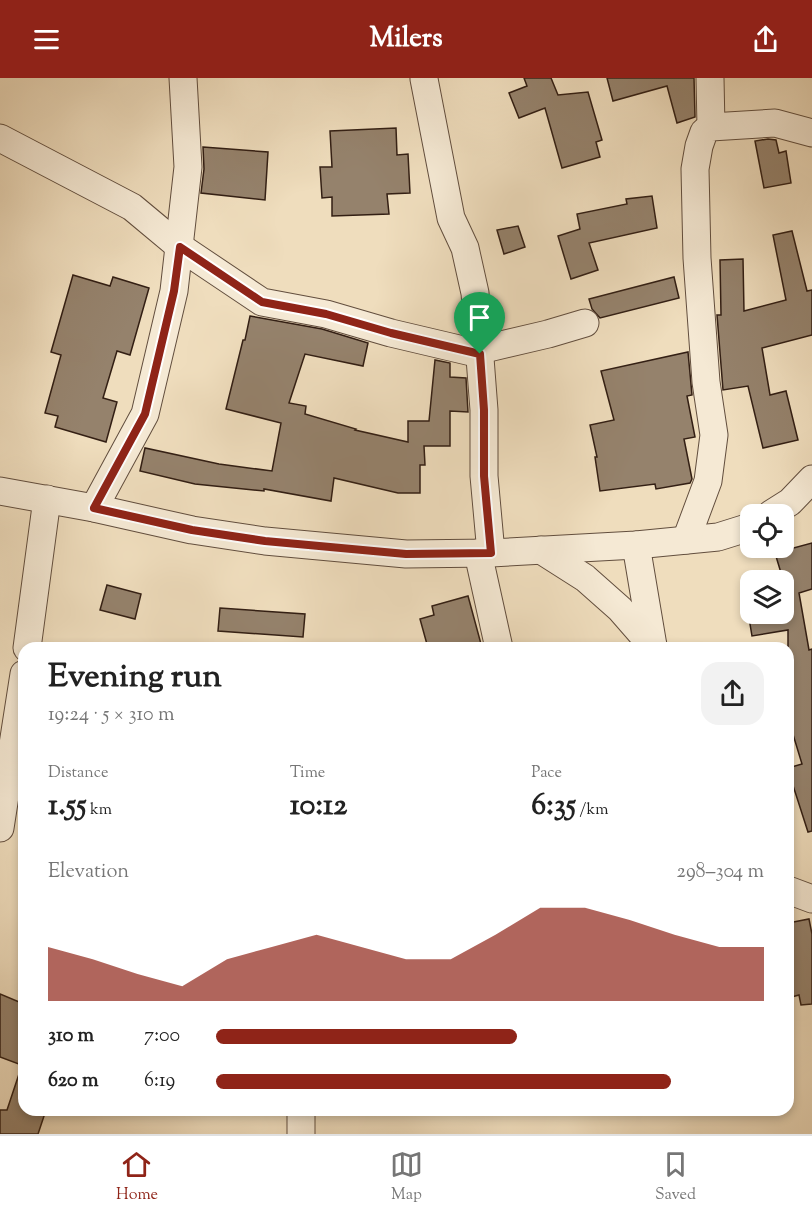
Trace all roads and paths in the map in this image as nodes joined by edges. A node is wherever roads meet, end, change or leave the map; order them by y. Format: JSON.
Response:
{"nodes":[{"id":1,"x":183,"y":78,"type":"edge"},
{"id":2,"x":710,"y":78,"type":"edge"},
{"id":3,"x":424,"y":79,"type":"edge"},
{"id":4,"x":711,"y":127,"type":"junction"},
{"id":5,"x":812,"y":133,"type":"edge"},
{"id":6,"x":0,"y":138,"type":"edge"},
{"id":7,"x":180,"y":247,"type":"junction"},
{"id":8,"x":585,"y":323,"type":"dead end"},
{"id":9,"x":480,"y":352,"type":"junction"},
{"id":10,"x":812,"y":479,"type":"edge"},
{"id":11,"x":0,"y":491,"type":"edge"},
{"id":12,"x":47,"y":499,"type":"junction"},
{"id":13,"x":787,"y":504,"type":"edge"},
{"id":14,"x":94,"y":508,"type":"junction"},
{"id":15,"x":740,"y":530,"type":"edge"},
{"id":16,"x":686,"y":540,"type":"junction"},
{"id":17,"x":636,"y":545,"type":"junction"},
{"id":18,"x":541,"y":550,"type":"junction"},
{"id":19,"x":484,"y":553,"type":"junction"},
{"id":20,"x":28,"y":642,"type":"edge"},
{"id":21,"x":498,"y":642,"type":"edge"},
{"id":22,"x":649,"y":642,"type":"edge"},
{"id":23,"x":653,"y":642,"type":"edge"},
{"id":24,"x":18,"y":734,"type":"edge"},
{"id":25,"x":9,"y":825,"type":"edge"},
{"id":26,"x":794,"y":892,"type":"edge"},
{"id":27,"x":812,"y":899,"type":"edge"},
{"id":28,"x":301,"y":1116,"type":"edge"},
{"id":29,"x":301,"y":1134,"type":"edge"}],
"edges":[{"from":1,"to":7,"type":"street"},
{"from":2,"to":4,"type":"street"},
{"from":3,"to":9,"type":"street"},
{"from":4,"to":5,"type":"street"},
{"from":4,"to":16,"type":"street"},
{"from":6,"to":7,"type":"street"},
{"from":7,"to":9,"type":"street"},
{"from":7,"to":14,"type":"street"},
{"from":8,"to":9,"type":"street"},
{"from":9,"to":19,"type":"street"},
{"from":10,"to":13,"type":"street"},
{"from":11,"to":12,"type":"street"},
{"from":12,"to":14,"type":"street"},
{"from":12,"to":20,"type":"street"},
{"from":14,"to":19,"type":"street"},
{"from":15,"to":16,"type":"street"},
{"from":16,"to":17,"type":"street"},
{"from":17,"to":18,"type":"street"},
{"from":17,"to":23,"type":"street"},
{"from":18,"to":19,"type":"street"},
{"from":18,"to":22,"type":"street"},
{"from":19,"to":21,"type":"street"},
{"from":24,"to":25,"type":"street"},
{"from":26,"to":27,"type":"street"},
{"from":28,"to":29,"type":"street"}]}
